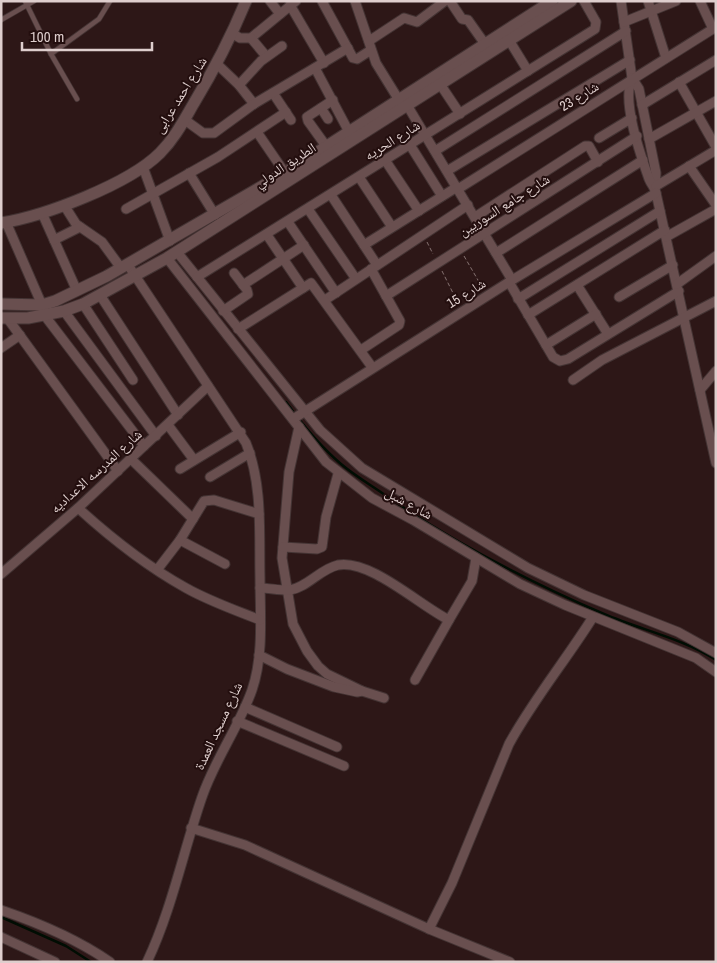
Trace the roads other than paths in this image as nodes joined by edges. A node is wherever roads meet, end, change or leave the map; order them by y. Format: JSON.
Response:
{"nodes":[{"id":1,"x":34,"y":1,"type":"edge"},
{"id":2,"x":110,"y":1,"type":"edge"},
{"id":3,"x":246,"y":1,"type":"edge"},
{"id":4,"x":270,"y":1,"type":"edge"},
{"id":5,"x":322,"y":1,"type":"edge"},
{"id":6,"x":355,"y":1,"type":"edge"},
{"id":7,"x":445,"y":1,"type":"edge"},
{"id":8,"x":450,"y":1,"type":"edge"},
{"id":9,"x":572,"y":1,"type":"edge"},
{"id":10,"x":584,"y":1,"type":"edge"},
{"id":11,"x":621,"y":1,"type":"edge"},
{"id":12,"x":648,"y":1,"type":"edge"},
{"id":13,"x":676,"y":1,"type":"edge"},
{"id":14,"x":700,"y":1,"type":"edge"},
{"id":15,"x":547,"y":2,"type":"edge"},
{"id":16,"x":26,"y":3,"type":"edge"},
{"id":17,"x":293,"y":3,"type":"edge"},
{"id":18,"x":652,"y":12,"type":"junction"},
{"id":19,"x":280,"y":14,"type":"junction"},
{"id":20,"x":1,"y":20,"type":"edge"},
{"id":21,"x":625,"y":26,"type":"junction"},
{"id":22,"x":714,"y":28,"type":"edge"},
{"id":23,"x":233,"y":34,"type":"junction"},
{"id":24,"x":251,"y":38,"type":"junction"},
{"id":25,"x":369,"y":40,"type":"junction"},
{"id":26,"x":509,"y":40,"type":"junction"},
{"id":27,"x":485,"y":44,"type":"junction"},
{"id":28,"x":282,"y":46,"type":"dead end"},
{"id":29,"x":348,"y":48,"type":"junction"},
{"id":30,"x":371,"y":50,"type":"junction"},
{"id":31,"x":51,"y":54,"type":"junction"},
{"id":32,"x":266,"y":56,"type":"junction"},
{"id":33,"x":666,"y":58,"type":"junction"},
{"id":34,"x":630,"y":60,"type":"junction"},
{"id":35,"x":716,"y":60,"type":"edge"},
{"id":36,"x":324,"y":63,"type":"junction"},
{"id":37,"x":217,"y":64,"type":"junction"},
{"id":38,"x":315,"y":68,"type":"junction"},
{"id":39,"x":528,"y":71,"type":"junction"},
{"id":40,"x":632,"y":78,"type":"junction"},
{"id":41,"x":680,"y":82,"type":"junction"},
{"id":42,"x":440,"y":84,"type":"junction"},
{"id":43,"x":239,"y":85,"type":"junction"},
{"id":44,"x":273,"y":93,"type":"junction"},
{"id":45,"x":77,"y":99,"type":"dead end"},
{"id":46,"x":333,"y":100,"type":"junction"},
{"id":47,"x":716,"y":101,"type":"edge"},
{"id":48,"x":254,"y":104,"type":"junction"},
{"id":49,"x":403,"y":104,"type":"junction"},
{"id":50,"x":642,"y":105,"type":"junction"},
{"id":51,"x":321,"y":108,"type":"junction"},
{"id":52,"x":696,"y":112,"type":"junction"},
{"id":53,"x":460,"y":114,"type":"junction"},
{"id":54,"x":328,"y":118,"type":"dead end"},
{"id":55,"x":632,"y":118,"type":"junction"},
{"id":56,"x":184,"y":120,"type":"junction"},
{"id":57,"x":257,"y":132,"type":"junction"},
{"id":58,"x":349,"y":132,"type":"junction"},
{"id":59,"x":426,"y":135,"type":"junction"},
{"id":60,"x":637,"y":136,"type":"junction"},
{"id":61,"x":599,"y":138,"type":"dead end"},
{"id":62,"x":649,"y":139,"type":"junction"},
{"id":63,"x":410,"y":145,"type":"junction"},
{"id":64,"x":326,"y":146,"type":"junction"},
{"id":65,"x":435,"y":151,"type":"junction"},
{"id":66,"x":715,"y":152,"type":"edge"},
{"id":67,"x":385,"y":160,"type":"junction"},
{"id":68,"x":643,"y":160,"type":"junction"},
{"id":69,"x":598,"y":162,"type":"junction"},
{"id":70,"x":689,"y":166,"type":"junction"},
{"id":71,"x":143,"y":167,"type":"junction"},
{"id":72,"x":447,"y":171,"type":"junction"},
{"id":73,"x":189,"y":173,"type":"junction"},
{"id":74,"x":285,"y":173,"type":"junction"},
{"id":75,"x":359,"y":177,"type":"junction"},
{"id":76,"x":457,"y":188,"type":"junction"},
{"id":77,"x":656,"y":190,"type":"junction"},
{"id":78,"x":153,"y":193,"type":"junction"},
{"id":79,"x":331,"y":195,"type":"junction"},
{"id":80,"x":442,"y":196,"type":"junction"},
{"id":81,"x":64,"y":205,"type":"junction"},
{"id":82,"x":468,"y":205,"type":"junction"},
{"id":83,"x":716,"y":207,"type":"edge"},
{"id":84,"x":126,"y":209,"type":"dead end"},
{"id":85,"x":308,"y":209,"type":"junction"},
{"id":86,"x":419,"y":211,"type":"junction"},
{"id":87,"x":660,"y":212,"type":"junction"},
{"id":88,"x":42,"y":213,"type":"junction"},
{"id":89,"x":215,"y":215,"type":"junction"},
{"id":90,"x":475,"y":217,"type":"junction"},
{"id":91,"x":288,"y":222,"type":"junction"},
{"id":92,"x":4,"y":223,"type":"edge"},
{"id":93,"x":80,"y":227,"type":"junction"},
{"id":94,"x":392,"y":227,"type":"junction"},
{"id":95,"x":666,"y":233,"type":"junction"},
{"id":96,"x":484,"y":234,"type":"junction"},
{"id":97,"x":266,"y":235,"type":"junction"},
{"id":98,"x":54,"y":240,"type":"junction"},
{"id":99,"x":170,"y":241,"type":"junction"},
{"id":100,"x":304,"y":245,"type":"junction"},
{"id":101,"x":364,"y":245,"type":"junction"},
{"id":102,"x":496,"y":252,"type":"junction"},
{"id":103,"x":172,"y":255,"type":"junction"},
{"id":104,"x":716,"y":256,"type":"edge"},
{"id":105,"x":283,"y":259,"type":"junction"},
{"id":106,"x":673,"y":265,"type":"junction"},
{"id":107,"x":125,"y":266,"type":"junction"},
{"id":108,"x":374,"y":267,"type":"junction"},
{"id":109,"x":234,"y":273,"type":"dead end"},
{"id":110,"x":135,"y":276,"type":"junction"},
{"id":111,"x":197,"y":277,"type":"junction"},
{"id":112,"x":356,"y":279,"type":"junction"},
{"id":113,"x":510,"y":281,"type":"junction"},
{"id":114,"x":243,"y":285,"type":"junction"},
{"id":115,"x":577,"y":285,"type":"junction"},
{"id":116,"x":306,"y":286,"type":"junction"},
{"id":117,"x":678,"y":287,"type":"junction"},
{"id":118,"x":77,"y":291,"type":"junction"},
{"id":119,"x":336,"y":292,"type":"junction"},
{"id":120,"x":100,"y":295,"type":"junction"},
{"id":121,"x":386,"y":296,"type":"junction"},
{"id":122,"x":619,"y":297,"type":"dead end"},
{"id":123,"x":518,"y":299,"type":"junction"},
{"id":124,"x":325,"y":300,"type":"junction"},
{"id":125,"x":716,"y":301,"type":"edge"},
{"id":126,"x":1,"y":304,"type":"edge"},
{"id":127,"x":83,"y":304,"type":"junction"},
{"id":128,"x":44,"y":310,"type":"junction"},
{"id":129,"x":223,"y":311,"type":"junction"},
{"id":130,"x":64,"y":312,"type":"junction"},
{"id":131,"x":596,"y":314,"type":"junction"},
{"id":132,"x":528,"y":315,"type":"junction"},
{"id":133,"x":684,"y":316,"type":"junction"},
{"id":134,"x":4,"y":318,"type":"edge"},
{"id":135,"x":238,"y":329,"type":"junction"},
{"id":136,"x":608,"y":334,"type":"junction"},
{"id":137,"x":20,"y":335,"type":"junction"},
{"id":138,"x":546,"y":345,"type":"junction"},
{"id":139,"x":1,"y":348,"type":"edge"},
{"id":140,"x":360,"y":350,"type":"junction"},
{"id":141,"x":372,"y":367,"type":"junction"},
{"id":142,"x":716,"y":371,"type":"edge"},
{"id":143,"x":134,"y":380,"type":"dead end"},
{"id":144,"x":573,"y":380,"type":"dead end"},
{"id":145,"x":208,"y":386,"type":"junction"},
{"id":146,"x":700,"y":390,"type":"junction"},
{"id":147,"x":305,"y":412,"type":"junction"},
{"id":148,"x":178,"y":415,"type":"junction"},
{"id":149,"x":293,"y":419,"type":"junction"},
{"id":150,"x":168,"y":425,"type":"junction"},
{"id":151,"x":299,"y":427,"type":"junction"},
{"id":152,"x":241,"y":432,"type":"junction"},
{"id":153,"x":156,"y":436,"type":"junction"},
{"id":154,"x":144,"y":446,"type":"junction"},
{"id":155,"x":250,"y":453,"type":"junction"},
{"id":156,"x":131,"y":458,"type":"junction"},
{"id":157,"x":194,"y":460,"type":"junction"},
{"id":158,"x":716,"y":464,"type":"edge"},
{"id":159,"x":180,"y":468,"type":"dead end"},
{"id":160,"x":118,"y":471,"type":"junction"},
{"id":161,"x":338,"y":474,"type":"junction"},
{"id":162,"x":210,"y":477,"type":"dead end"},
{"id":163,"x":78,"y":508,"type":"junction"},
{"id":164,"x":259,"y":514,"type":"junction"},
{"id":165,"x":193,"y":519,"type":"junction"},
{"id":166,"x":180,"y":540,"type":"junction"},
{"id":167,"x":283,"y":547,"type":"junction"},
{"id":168,"x":476,"y":558,"type":"junction"},
{"id":169,"x":224,"y":564,"type":"dead end"},
{"id":170,"x":157,"y":570,"type":"junction"},
{"id":171,"x":1,"y":574,"type":"edge"},
{"id":172,"x":260,"y":588,"type":"junction"},
{"id":173,"x":288,"y":590,"type":"junction"},
{"id":174,"x":593,"y":617,"type":"junction"},
{"id":175,"x":260,"y":620,"type":"junction"},
{"id":176,"x":449,"y":620,"type":"junction"},
{"id":177,"x":716,"y":653,"type":"edge"},
{"id":178,"x":259,"y":654,"type":"junction"},
{"id":179,"x":716,"y":672,"type":"edge"},
{"id":180,"x":415,"y":680,"type":"dead end"},
{"id":181,"x":362,"y":691,"type":"junction"},
{"id":182,"x":384,"y":698,"type":"dead end"},
{"id":183,"x":245,"y":707,"type":"junction"},
{"id":184,"x":237,"y":721,"type":"junction"},
{"id":185,"x":337,"y":746,"type":"dead end"},
{"id":186,"x":344,"y":766,"type":"dead end"},
{"id":187,"x":191,"y":828,"type":"junction"},
{"id":188,"x":1,"y":910,"type":"edge"},
{"id":189,"x":429,"y":929,"type":"junction"},
{"id":190,"x":1,"y":937,"type":"edge"},
{"id":191,"x":55,"y":962,"type":"edge"},
{"id":192,"x":110,"y":962,"type":"edge"},
{"id":193,"x":147,"y":962,"type":"edge"},
{"id":194,"x":510,"y":962,"type":"edge"}],
"edges":[{"from":1,"to":16,"type":"lane"},
{"from":2,"to":31,"type":"lane"},
{"from":3,"to":23,"type":"street","name":"شارع احمد عرابى"},
{"from":4,"to":19,"type":"street"},
{"from":5,"to":29,"type":"street"},
{"from":6,"to":25,"type":"street"},
{"from":7,"to":25,"type":"street"},
{"from":8,"to":27,"type":"street"},
{"from":9,"to":26,"type":"street","name":"الطريق الدولي"},
{"from":10,"to":39,"type":"street","name":"شارع الحريه"},
{"from":11,"to":21,"type":"street"},
{"from":12,"to":18,"type":"street"},
{"from":13,"to":18,"type":"street"},
{"from":14,"to":22,"type":"street"},
{"from":15,"to":27,"type":"street","name":"الطريق الدولي"},
{"from":16,"to":20,"type":"lane"},
{"from":16,"to":31,"type":"lane"},
{"from":17,"to":19,"type":"street"},
{"from":17,"to":36,"type":"street"},
{"from":18,"to":21,"type":"street"},
{"from":18,"to":33,"type":"street"},
{"from":19,"to":24,"type":"street"},
{"from":21,"to":34,"type":"street"},
{"from":21,"to":65,"type":"street"},
{"from":22,"to":33,"type":"street","name":"شارع 23"},
{"from":23,"to":24,"type":"street"},
{"from":23,"to":37,"type":"street","name":"شارع احمد عرابى"},
{"from":24,"to":32,"type":"street"},
{"from":25,"to":30,"type":"street"},
{"from":26,"to":39,"type":"street"},
{"from":26,"to":42,"type":"street","name":"الطريق الدولي"},
{"from":27,"to":49,"type":"street","name":"الطريق الدولي"},
{"from":28,"to":32,"type":"street"},
{"from":29,"to":30,"type":"street"},
{"from":29,"to":36,"type":"street"},
{"from":30,"to":49,"type":"street"},
{"from":31,"to":45,"type":"lane"},
{"from":32,"to":43,"type":"street"},
{"from":33,"to":40,"type":"street","name":"شارع 23"},
{"from":34,"to":40,"type":"street"},
{"from":34,"to":72,"type":"street"},
{"from":35,"to":41,"type":"street"},
{"from":36,"to":38,"type":"street"},
{"from":37,"to":43,"type":"street"},
{"from":37,"to":56,"type":"street","name":"شارع احمد عرابى"},
{"from":38,"to":44,"type":"street"},
{"from":38,"to":46,"type":"street"},
{"from":39,"to":53,"type":"street","name":"شارع الحريه"},
{"from":40,"to":50,"type":"street"},
{"from":40,"to":55,"type":"street"},
{"from":40,"to":76,"type":"street","name":"شارع 23"},
{"from":41,"to":50,"type":"street"},
{"from":41,"to":52,"type":"street"},
{"from":42,"to":49,"type":"street","name":"الطريق الدولي"},
{"from":42,"to":53,"type":"street"},
{"from":43,"to":48,"type":"street"},
{"from":44,"to":48,"type":"street"},
{"from":44,"to":57,"type":"street"},
{"from":46,"to":51,"type":"street"},
{"from":46,"to":58,"type":"street"},
{"from":47,"to":52,"type":"street"},
{"from":48,"to":56,"type":"street"},
{"from":49,"to":58,"type":"street","name":"الطريق الدولي"},
{"from":49,"to":59,"type":"street"},
{"from":49,"to":103,"type":"street","name":"الطريق الدولي"},
{"from":50,"to":62,"type":"street"},
{"from":51,"to":54,"type":"street"},
{"from":51,"to":64,"type":"street"},
{"from":52,"to":62,"type":"street"},
{"from":52,"to":66,"type":"street"},
{"from":53,"to":59,"type":"street","name":"شارع الحريه"},
{"from":55,"to":60,"type":"street"},
{"from":55,"to":61,"type":"street"},
{"from":56,"to":71,"type":"street","name":"شارع احمد عرابى"},
{"from":57,"to":73,"type":"street"},
{"from":57,"to":74,"type":"street"},
{"from":58,"to":64,"type":"street","name":"الطريق الدولي"},
{"from":59,"to":63,"type":"street","name":"شارع الحريه"},
{"from":59,"to":65,"type":"street"},
{"from":60,"to":68,"type":"street"},
{"from":60,"to":69,"type":"street","name":"شارع جامع السوريين"},
{"from":62,"to":77,"type":"street"},
{"from":63,"to":67,"type":"street","name":"شارع الحريه"},
{"from":63,"to":80,"type":"street"},
{"from":64,"to":74,"type":"street","name":"الطريق الدولي"},
{"from":65,"to":72,"type":"street"},
{"from":66,"to":70,"type":"street","name":"شارع 15"},
{"from":67,"to":75,"type":"street","name":"شارع الحريه"},
{"from":67,"to":86,"type":"street"},
{"from":68,"to":77,"type":"street"},
{"from":68,"to":102,"type":"street"},
{"from":69,"to":90,"type":"street"},
{"from":69,"to":96,"type":"street","name":"شارع جامع السوريين"},
{"from":70,"to":77,"type":"street","name":"شارع 15"},
{"from":70,"to":83,"type":"street"},
{"from":71,"to":78,"type":"street"},
{"from":71,"to":81,"type":"street","name":"شارع احمد عرابى"},
{"from":72,"to":76,"type":"street"},
{"from":73,"to":78,"type":"street"},
{"from":73,"to":89,"type":"street"},
{"from":74,"to":89,"type":"street","name":"الطريق الدولي"},
{"from":75,"to":79,"type":"street","name":"شارع الحريه"},
{"from":75,"to":94,"type":"street"},
{"from":76,"to":80,"type":"street","name":"شارع 23"},
{"from":76,"to":82,"type":"street"},
{"from":77,"to":87,"type":"street"},
{"from":77,"to":113,"type":"street","name":"شارع 15"},
{"from":78,"to":84,"type":"street"},
{"from":78,"to":99,"type":"street"},
{"from":79,"to":85,"type":"street","name":"شارع الحريه"},
{"from":79,"to":101,"type":"street"},
{"from":80,"to":86,"type":"street","name":"شارع 23"},
{"from":81,"to":88,"type":"street","name":"شارع احمد عرابى"},
{"from":81,"to":93,"type":"street","name":"شارع مسجد العمدة"},
{"from":82,"to":90,"type":"street"},
{"from":82,"to":108,"type":"street"},
{"from":83,"to":95,"type":"street"},
{"from":85,"to":91,"type":"street","name":"شارع الحريه"},
{"from":85,"to":112,"type":"street"},
{"from":86,"to":94,"type":"street","name":"شارع 23"},
{"from":87,"to":95,"type":"street"},
{"from":87,"to":123,"type":"street"},
{"from":88,"to":92,"type":"street","name":"شارع احمد عرابى"},
{"from":88,"to":98,"type":"street"},
{"from":89,"to":99,"type":"street","name":"الطريق الدولي"},
{"from":90,"to":96,"type":"street"},
{"from":91,"to":97,"type":"street","name":"شارع الحريه"},
{"from":91,"to":100,"type":"street"},
{"from":92,"to":128,"type":"street"},
{"from":93,"to":98,"type":"street"},
{"from":93,"to":107,"type":"street","name":"شارع مسجد العمدة"},
{"from":94,"to":101,"type":"street","name":"شارع 23"},
{"from":95,"to":106,"type":"street"},
{"from":95,"to":115,"type":"street"},
{"from":96,"to":102,"type":"street"},
{"from":96,"to":121,"type":"street","name":"شارع جامع السوريين"},
{"from":97,"to":105,"type":"street"},
{"from":97,"to":111,"type":"street","name":"شارع الحريه"},
{"from":98,"to":118,"type":"street"},
{"from":99,"to":107,"type":"street","name":"الطريق الدولي"},
{"from":100,"to":105,"type":"street"},
{"from":100,"to":119,"type":"street"},
{"from":101,"to":108,"type":"street"},
{"from":102,"to":113,"type":"street"},
{"from":103,"to":110,"type":"street","name":"الطريق الدولي"},
{"from":103,"to":111,"type":"street","name":"شارع شبل"},
{"from":103,"to":149,"type":"street","name":"شارع شبل"},
{"from":104,"to":117,"type":"street"},
{"from":105,"to":114,"type":"street"},
{"from":105,"to":116,"type":"street"},
{"from":106,"to":117,"type":"street"},
{"from":106,"to":122,"type":"street"},
{"from":107,"to":110,"type":"street","name":"شارع مسجد العمدة"},
{"from":107,"to":118,"type":"street","name":"الطريق الدولي"},
{"from":108,"to":112,"type":"street"},
{"from":108,"to":121,"type":"street"},
{"from":109,"to":114,"type":"street"},
{"from":110,"to":120,"type":"street","name":"الطريق الدولي"},
{"from":110,"to":145,"type":"street","name":"شارع مسجد العمدة"},
{"from":111,"to":129,"type":"street","name":"شارع شبل"},
{"from":112,"to":119,"type":"street"},
{"from":113,"to":123,"type":"street"},
{"from":113,"to":141,"type":"street","name":"شارع 15"},
{"from":114,"to":129,"type":"street"},
{"from":115,"to":131,"type":"street"},
{"from":115,"to":132,"type":"street"},
{"from":116,"to":124,"type":"street"},
{"from":116,"to":135,"type":"street"},
{"from":117,"to":133,"type":"street"},
{"from":117,"to":136,"type":"street"},
{"from":118,"to":128,"type":"street","name":"الطريق الدولي"},
{"from":119,"to":124,"type":"street"},
{"from":120,"to":127,"type":"street","name":"الطريق الدولي"},
{"from":120,"to":148,"type":"street"},
{"from":121,"to":140,"type":"street"},
{"from":123,"to":132,"type":"street"},
{"from":124,"to":140,"type":"street"},
{"from":125,"to":133,"type":"street"},
{"from":126,"to":128,"type":"street","name":"الطريق الدولي"},
{"from":127,"to":130,"type":"street","name":"الطريق الدولي"},
{"from":127,"to":143,"type":"street"},
{"from":128,"to":130,"type":"street","name":"الطريق الدولي"},
{"from":128,"to":134,"type":"street","name":"الطريق الدولي"},
{"from":128,"to":154,"type":"street"},
{"from":129,"to":135,"type":"street","name":"شارع شبل"},
{"from":130,"to":153,"type":"street"},
{"from":131,"to":136,"type":"street"},
{"from":131,"to":138,"type":"street"},
{"from":132,"to":138,"type":"street"},
{"from":133,"to":144,"type":"street"},
{"from":133,"to":146,"type":"street"},
{"from":134,"to":137,"type":"street"},
{"from":135,"to":147,"type":"street","name":"شارع شبل"},
{"from":136,"to":138,"type":"street"},
{"from":137,"to":139,"type":"street"},
{"from":137,"to":160,"type":"street"},
{"from":140,"to":141,"type":"street"},
{"from":141,"to":147,"type":"street","name":"شارع 15"},
{"from":142,"to":146,"type":"street"},
{"from":145,"to":148,"type":"street","name":"شارع المدرسه الاعداديه"},
{"from":145,"to":152,"type":"street","name":"شارع مسجد العمدة"},
{"from":146,"to":158,"type":"street"},
{"from":147,"to":149,"type":"street","name":"شارع 15"},
{"from":147,"to":177,"type":"street","name":"شارع شبل"},
{"from":148,"to":150,"type":"street","name":"شارع المدرسه الاعداديه"},
{"from":149,"to":151,"type":"street","name":"شارع شبل"},
{"from":150,"to":153,"type":"street","name":"شارع المدرسه الاعداديه"},
{"from":150,"to":157,"type":"street"},
{"from":151,"to":161,"type":"street","name":"شارع شبل"},
{"from":151,"to":167,"type":"street"},
{"from":152,"to":155,"type":"street","name":"شارع مسجد العمدة"},
{"from":152,"to":157,"type":"street"},
{"from":153,"to":154,"type":"street","name":"شارع المدرسه الاعداديه"},
{"from":154,"to":156,"type":"street","name":"شارع المدرسه الاعداديه"},
{"from":155,"to":162,"type":"street"},
{"from":155,"to":164,"type":"street","name":"شارع مسجد العمدة"},
{"from":156,"to":160,"type":"street","name":"شارع المدرسه الاعداديه"},
{"from":156,"to":165,"type":"street"},
{"from":157,"to":159,"type":"street"},
{"from":160,"to":163,"type":"street","name":"شارع المدرسه الاعداديه"},
{"from":161,"to":167,"type":"street"},
{"from":161,"to":168,"type":"street","name":"شارع شبل"},
{"from":163,"to":170,"type":"street"},
{"from":163,"to":171,"type":"street","name":"شارع المدرسه الاعداديه"},
{"from":164,"to":165,"type":"street"},
{"from":164,"to":172,"type":"street","name":"شارع مسجد العمدة"},
{"from":165,"to":166,"type":"street"},
{"from":166,"to":169,"type":"street"},
{"from":166,"to":170,"type":"street"},
{"from":167,"to":173,"type":"street"},
{"from":168,"to":174,"type":"street","name":"شارع شبل"},
{"from":168,"to":176,"type":"street"},
{"from":170,"to":175,"type":"street"},
{"from":172,"to":173,"type":"street"},
{"from":172,"to":175,"type":"street","name":"شارع مسجد العمدة"},
{"from":173,"to":176,"type":"street"},
{"from":173,"to":181,"type":"street"},
{"from":174,"to":179,"type":"street","name":"شارع شبل"},
{"from":174,"to":189,"type":"street"},
{"from":175,"to":178,"type":"street","name":"شارع مسجد العمدة"},
{"from":176,"to":180,"type":"street"},
{"from":178,"to":181,"type":"street"},
{"from":178,"to":183,"type":"street","name":"شارع مسجد العمدة"},
{"from":181,"to":182,"type":"street"},
{"from":183,"to":184,"type":"street","name":"شارع مسجد العمدة"},
{"from":183,"to":185,"type":"street"},
{"from":184,"to":186,"type":"street"},
{"from":184,"to":187,"type":"street","name":"شارع مسجد العمدة"},
{"from":187,"to":189,"type":"street"},
{"from":187,"to":193,"type":"street","name":"شارع مسجد العمدة"},
{"from":188,"to":192,"type":"street"},
{"from":189,"to":194,"type":"street"},
{"from":190,"to":191,"type":"street"}]}
